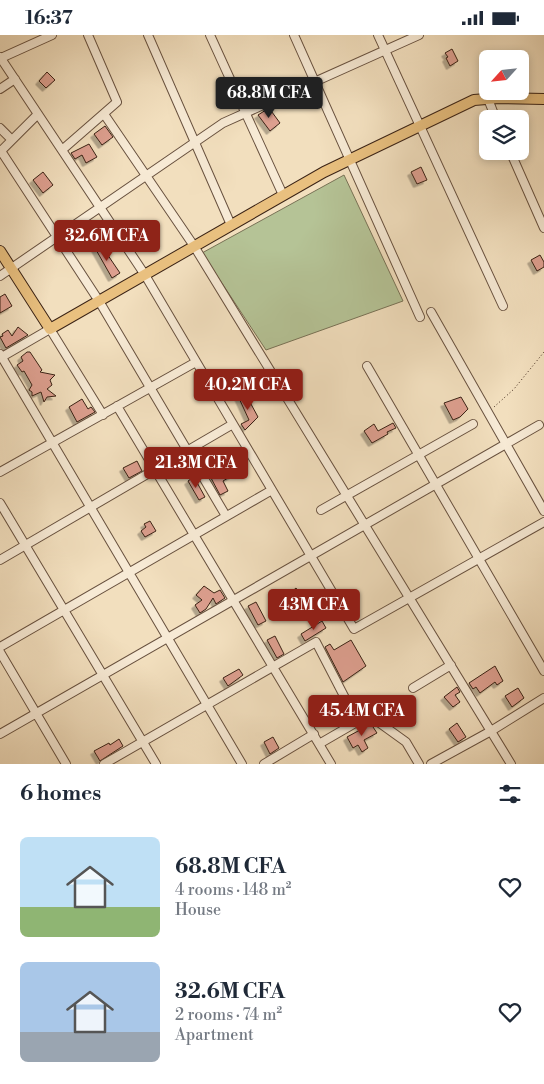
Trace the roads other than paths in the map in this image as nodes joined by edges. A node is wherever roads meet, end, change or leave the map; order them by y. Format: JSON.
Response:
{"nodes":[{"id":1,"x":30,"y":35,"type":"edge"},
{"id":2,"x":52,"y":35,"type":"edge"},
{"id":3,"x":88,"y":35,"type":"edge"},
{"id":4,"x":148,"y":35,"type":"edge"},
{"id":5,"x":210,"y":35,"type":"edge"},
{"id":6,"x":294,"y":35,"type":"edge"},
{"id":7,"x":378,"y":35,"type":"edge"},
{"id":8,"x":419,"y":35,"type":"edge"},
{"id":9,"x":34,"y":43,"type":"junction"},
{"id":10,"x":385,"y":50,"type":"junction"},
{"id":11,"x":0,"y":57,"type":"edge"},
{"id":12,"x":15,"y":79,"type":"junction"},
{"id":13,"x":315,"y":82,"type":"junction"},
{"id":14,"x":0,"y":89,"type":"edge"},
{"id":15,"x":529,"y":99,"type":"edge"},
{"id":16,"x":544,"y":99,"type":"edge"},
{"id":17,"x":479,"y":100,"type":"edge"},
{"id":18,"x":104,"y":113,"type":"junction"},
{"id":19,"x":245,"y":113,"type":"junction"},
{"id":20,"x":38,"y":114,"type":"junction"},
{"id":21,"x":420,"y":126,"type":"junction"},
{"id":22,"x":0,"y":128,"type":"edge"},
{"id":23,"x":12,"y":139,"type":"junction"},
{"id":24,"x":195,"y":142,"type":"junction"},
{"id":25,"x":62,"y":150,"type":"junction"},
{"id":26,"x":1,"y":151,"type":"edge"},
{"id":27,"x":350,"y":160,"type":"junction"},
{"id":28,"x":514,"y":160,"type":"edge"},
{"id":29,"x":146,"y":176,"type":"junction"},
{"id":30,"x":283,"y":195,"type":"junction"},
{"id":31,"x":100,"y":207,"type":"junction"},
{"id":32,"x":231,"y":225,"type":"junction"},
{"id":33,"x":544,"y":228,"type":"edge"},
{"id":34,"x":57,"y":237,"type":"junction"},
{"id":35,"x":194,"y":246,"type":"junction"},
{"id":36,"x":0,"y":251,"type":"edge"},
{"id":37,"x":11,"y":268,"type":"junction"},
{"id":38,"x":145,"y":275,"type":"junction"},
{"id":39,"x":0,"y":276,"type":"edge"},
{"id":40,"x":99,"y":301,"type":"junction"},
{"id":41,"x":503,"y":306,"type":"dead end"},
{"id":42,"x":431,"y":313,"type":"dead end"},
{"id":43,"x":420,"y":317,"type":"dead end"},
{"id":44,"x":50,"y":329,"type":"junction"},
{"id":45,"x":1,"y":356,"type":"edge"},
{"id":46,"x":196,"y":362,"type":"junction"},
{"id":47,"x":367,"y":366,"type":"dead end"},
{"id":48,"x":150,"y":388,"type":"junction"},
{"id":49,"x":117,"y":406,"type":"junction"},
{"id":50,"x":103,"y":415,"type":"junction"},
{"id":51,"x":233,"y":424,"type":"junction"},
{"id":52,"x":473,"y":424,"type":"dead end"},
{"id":53,"x":539,"y":425,"type":"dead end"},
{"id":54,"x":53,"y":443,"type":"junction"},
{"id":55,"x":506,"y":444,"type":"junction"},
{"id":56,"x":187,"y":451,"type":"junction"},
{"id":57,"x":418,"y":455,"type":"junction"},
{"id":58,"x":155,"y":469,"type":"junction"},
{"id":59,"x":1,"y":471,"type":"edge"},
{"id":60,"x":435,"y":484,"type":"junction"},
{"id":61,"x":272,"y":490,"type":"junction"},
{"id":62,"x":346,"y":495,"type":"junction"},
{"id":63,"x":0,"y":503,"type":"edge"},
{"id":64,"x":91,"y":507,"type":"junction"},
{"id":65,"x":321,"y":510,"type":"dead end"},
{"id":66,"x":544,"y":511,"type":"edge"},
{"id":67,"x":226,"y":516,"type":"junction"},
{"id":68,"x":544,"y":522,"type":"edge"},
{"id":69,"x":364,"y":525,"type":"junction"},
{"id":70,"x":194,"y":535,"type":"junction"},
{"id":71,"x":25,"y":545,"type":"junction"},
{"id":72,"x":311,"y":556,"type":"junction"},
{"id":73,"x":479,"y":559,"type":"junction"},
{"id":74,"x":0,"y":560,"type":"edge"},
{"id":75,"x":129,"y":573,"type":"junction"},
{"id":76,"x":410,"y":598,"type":"junction"},
{"id":77,"x":233,"y":600,"type":"junction"},
{"id":78,"x":64,"y":610,"type":"junction"},
{"id":79,"x":168,"y":638,"type":"junction"},
{"id":80,"x":0,"y":647,"type":"edge"},
{"id":81,"x":0,"y":652,"type":"edge"},
{"id":82,"x":451,"y":665,"type":"junction"},
{"id":83,"x":273,"y":667,"type":"junction"},
{"id":84,"x":544,"y":671,"type":"edge"},
{"id":85,"x":102,"y":675,"type":"junction"},
{"id":86,"x":413,"y":688,"type":"dead end"},
{"id":87,"x":544,"y":698,"type":"edge"},
{"id":88,"x":207,"y":705,"type":"junction"},
{"id":89,"x":36,"y":713,"type":"junction"},
{"id":90,"x":369,"y":715,"type":"junction"},
{"id":91,"x":491,"y":731,"type":"junction"},
{"id":92,"x":0,"y":734,"type":"edge"},
{"id":93,"x":314,"y":735,"type":"junction"},
{"id":94,"x":142,"y":742,"type":"junction"},
{"id":95,"x":319,"y":744,"type":"junction"},
{"id":96,"x":66,"y":764,"type":"edge"},
{"id":97,"x":104,"y":764,"type":"edge"},
{"id":98,"x":156,"y":764,"type":"edge"},
{"id":99,"x":242,"y":764,"type":"edge"},
{"id":100,"x":264,"y":764,"type":"edge"},
{"id":101,"x":332,"y":764,"type":"edge"},
{"id":102,"x":419,"y":764,"type":"edge"},
{"id":103,"x":431,"y":764,"type":"edge"},
{"id":104,"x":511,"y":764,"type":"edge"}],
"edges":[{"from":1,"to":9,"type":"street"},
{"from":2,"to":9,"type":"street"},
{"from":3,"to":18,"type":"street"},
{"from":4,"to":24,"type":"street"},
{"from":5,"to":19,"type":"street"},
{"from":6,"to":13,"type":"street"},
{"from":7,"to":10,"type":"street"},
{"from":8,"to":10,"type":"street"},
{"from":9,"to":11,"type":"street"},
{"from":10,"to":13,"type":"street"},
{"from":10,"to":21,"type":"street"},
{"from":11,"to":12,"type":"street"},
{"from":12,"to":14,"type":"street"},
{"from":12,"to":20,"type":"street"},
{"from":13,"to":19,"type":"street"},
{"from":13,"to":27,"type":"street"},
{"from":15,"to":16,"type":"main road"},
{"from":17,"to":21,"type":"main road"},
{"from":18,"to":25,"type":"street"},
{"from":18,"to":29,"type":"street"},
{"from":19,"to":24,"type":"street"},
{"from":19,"to":30,"type":"street"},
{"from":20,"to":23,"type":"street"},
{"from":20,"to":25,"type":"street"},
{"from":21,"to":27,"type":"main road"},
{"from":21,"to":41,"type":"street"},
{"from":22,"to":23,"type":"street"},
{"from":23,"to":26,"type":"street"},
{"from":24,"to":29,"type":"street"},
{"from":24,"to":32,"type":"street"},
{"from":25,"to":31,"type":"street"},
{"from":26,"to":34,"type":"street"},
{"from":27,"to":30,"type":"main road"},
{"from":27,"to":43,"type":"street"},
{"from":28,"to":33,"type":"street"},
{"from":29,"to":31,"type":"street"},
{"from":29,"to":35,"type":"street"},
{"from":30,"to":32,"type":"main road"},
{"from":31,"to":34,"type":"street"},
{"from":31,"to":38,"type":"street"},
{"from":32,"to":35,"type":"main road"},
{"from":34,"to":37,"type":"street"},
{"from":34,"to":40,"type":"street"},
{"from":35,"to":38,"type":"main road"},
{"from":35,"to":62,"type":"street"},
{"from":36,"to":37,"type":"main road"},
{"from":37,"to":39,"type":"street"},
{"from":37,"to":44,"type":"main road"},
{"from":38,"to":40,"type":"main road"},
{"from":38,"to":46,"type":"street"},
{"from":40,"to":44,"type":"main road"},
{"from":40,"to":48,"type":"street"},
{"from":42,"to":55,"type":"street"},
{"from":44,"to":45,"type":"street"},
{"from":44,"to":50,"type":"street"},
{"from":45,"to":54,"type":"street"},
{"from":46,"to":48,"type":"street"},
{"from":46,"to":51,"type":"street"},
{"from":47,"to":57,"type":"street"},
{"from":48,"to":49,"type":"street"},
{"from":48,"to":56,"type":"street"},
{"from":49,"to":50,"type":"street"},
{"from":49,"to":58,"type":"street"},
{"from":50,"to":54,"type":"street"},
{"from":51,"to":56,"type":"street"},
{"from":51,"to":61,"type":"street"},
{"from":52,"to":57,"type":"street"},
{"from":53,"to":55,"type":"street"},
{"from":54,"to":59,"type":"street"},
{"from":54,"to":64,"type":"street"},
{"from":55,"to":60,"type":"street"},
{"from":55,"to":66,"type":"street"},
{"from":56,"to":58,"type":"street"},
{"from":56,"to":67,"type":"street"},
{"from":57,"to":60,"type":"street"},
{"from":57,"to":62,"type":"street"},
{"from":58,"to":64,"type":"street"},
{"from":58,"to":70,"type":"street"},
{"from":60,"to":69,"type":"street"},
{"from":60,"to":73,"type":"street"},
{"from":61,"to":67,"type":"street"},
{"from":61,"to":72,"type":"street"},
{"from":62,"to":65,"type":"street"},
{"from":62,"to":69,"type":"street"},
{"from":63,"to":71,"type":"street"},
{"from":64,"to":71,"type":"street"},
{"from":64,"to":75,"type":"street"},
{"from":67,"to":70,"type":"street"},
{"from":68,"to":73,"type":"street"},
{"from":69,"to":72,"type":"street"},
{"from":69,"to":76,"type":"street"},
{"from":70,"to":75,"type":"street"},
{"from":70,"to":77,"type":"street"},
{"from":71,"to":74,"type":"street"},
{"from":71,"to":78,"type":"street"},
{"from":72,"to":76,"type":"street"},
{"from":72,"to":77,"type":"street"},
{"from":73,"to":76,"type":"street"},
{"from":73,"to":84,"type":"street"},
{"from":75,"to":78,"type":"street"},
{"from":75,"to":79,"type":"street"},
{"from":76,"to":82,"type":"street"},
{"from":77,"to":79,"type":"street"},
{"from":77,"to":83,"type":"street"},
{"from":78,"to":80,"type":"street"},
{"from":78,"to":85,"type":"street"},
{"from":79,"to":85,"type":"street"},
{"from":79,"to":88,"type":"street"},
{"from":81,"to":89,"type":"street"},
{"from":82,"to":86,"type":"street"},
{"from":82,"to":91,"type":"street"},
{"from":83,"to":88,"type":"street"},
{"from":83,"to":90,"type":"street"},
{"from":83,"to":93,"type":"street"},
{"from":85,"to":89,"type":"street"},
{"from":85,"to":94,"type":"street"},
{"from":87,"to":91,"type":"street"},
{"from":88,"to":94,"type":"street"},
{"from":88,"to":99,"type":"street"},
{"from":89,"to":92,"type":"street"},
{"from":89,"to":96,"type":"street"},
{"from":90,"to":95,"type":"street"},
{"from":90,"to":102,"type":"street"},
{"from":91,"to":103,"type":"street"},
{"from":91,"to":104,"type":"street"},
{"from":93,"to":95,"type":"street"},
{"from":93,"to":100,"type":"street"},
{"from":94,"to":97,"type":"street"},
{"from":94,"to":98,"type":"street"},
{"from":95,"to":101,"type":"street"}]}
